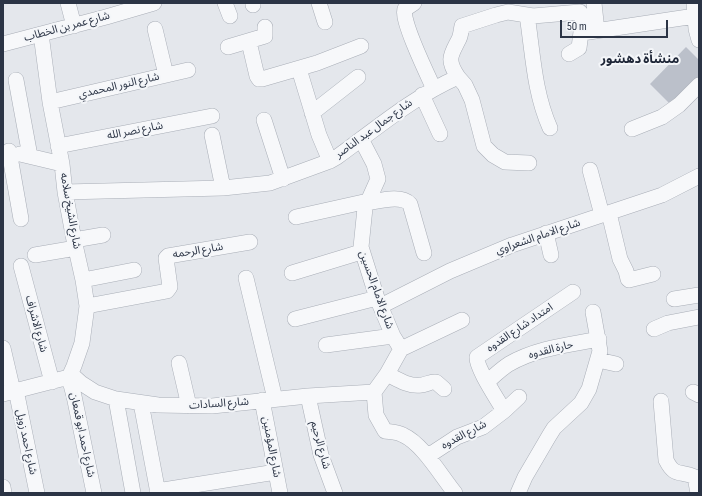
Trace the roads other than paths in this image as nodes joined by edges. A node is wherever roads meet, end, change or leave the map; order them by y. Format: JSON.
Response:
{"nodes":[{"id":1,"x":68,"y":3,"type":"edge"},
{"id":2,"x":154,"y":3,"type":"edge"},
{"id":3,"x":319,"y":3,"type":"edge"},
{"id":4,"x":414,"y":3,"type":"edge"},
{"id":5,"x":594,"y":3,"type":"edge"},
{"id":6,"x":695,"y":10,"type":"edge"},
{"id":7,"x":527,"y":16,"type":"junction"},
{"id":8,"x":324,"y":22,"type":"dead end"},
{"id":9,"x":74,"y":26,"type":"junction"},
{"id":10,"x":265,"y":27,"type":"dead end"},
{"id":11,"x":155,"y":29,"type":"dead end"},
{"id":12,"x":597,"y":31,"type":"junction"},
{"id":13,"x":582,"y":33,"type":"junction"},
{"id":14,"x":41,"y":34,"type":"junction"},
{"id":15,"x":699,"y":40,"type":"edge"},
{"id":16,"x":250,"y":42,"type":"junction"},
{"id":17,"x":3,"y":44,"type":"edge"},
{"id":18,"x":361,"y":46,"type":"dead end"},
{"id":19,"x":228,"y":47,"type":"dead end"},
{"id":20,"x":569,"y":54,"type":"dead end"},
{"id":21,"x":300,"y":69,"type":"junction"},
{"id":22,"x":188,"y":70,"type":"dead end"},
{"id":23,"x":166,"y":75,"type":"junction"},
{"id":24,"x":458,"y":77,"type":"junction"},
{"id":25,"x":358,"y":78,"type":"dead end"},
{"id":26,"x":16,"y":80,"type":"dead end"},
{"id":27,"x":699,"y":85,"type":"edge"},
{"id":28,"x":428,"y":92,"type":"junction"},
{"id":29,"x":50,"y":102,"type":"junction"},
{"id":30,"x":312,"y":113,"type":"junction"},
{"id":31,"x":212,"y":116,"type":"dead end"},
{"id":32,"x":264,"y":120,"type":"dead end"},
{"id":33,"x":550,"y":128,"type":"dead end"},
{"id":34,"x":632,"y":129,"type":"dead end"},
{"id":35,"x":440,"y":134,"type":"dead end"},
{"id":36,"x":212,"y":135,"type":"dead end"},
{"id":37,"x":362,"y":139,"type":"junction"},
{"id":38,"x":58,"y":146,"type":"junction"},
{"id":39,"x":5,"y":148,"type":"edge"},
{"id":40,"x":30,"y":156,"type":"junction"},
{"id":41,"x":330,"y":161,"type":"junction"},
{"id":42,"x":530,"y":162,"type":"dead end"},
{"id":43,"x":62,"y":164,"type":"junction"},
{"id":44,"x":590,"y":170,"type":"dead end"},
{"id":45,"x":699,"y":176,"type":"edge"},
{"id":46,"x":283,"y":179,"type":"junction"},
{"id":47,"x":223,"y":188,"type":"junction"},
{"id":48,"x":65,"y":192,"type":"junction"},
{"id":49,"x":367,"y":202,"type":"junction"},
{"id":50,"x":606,"y":214,"type":"junction"},
{"id":51,"x":296,"y":217,"type":"dead end"},
{"id":52,"x":21,"y":219,"type":"dead end"},
{"id":53,"x":546,"y":233,"type":"junction"},
{"id":54,"x":102,"y":235,"type":"dead end"},
{"id":55,"x":250,"y":242,"type":"dead end"},
{"id":56,"x":75,"y":244,"type":"junction"},
{"id":57,"x":361,"y":252,"type":"junction"},
{"id":58,"x":424,"y":253,"type":"dead end"},
{"id":59,"x":35,"y":255,"type":"dead end"},
{"id":60,"x":551,"y":255,"type":"dead end"},
{"id":61,"x":21,"y":266,"type":"dead end"},
{"id":62,"x":134,"y":270,"type":"dead end"},
{"id":63,"x":292,"y":273,"type":"dead end"},
{"id":64,"x":653,"y":274,"type":"dead end"},
{"id":65,"x":246,"y":278,"type":"dead end"},
{"id":66,"x":83,"y":280,"type":"junction"},
{"id":67,"x":573,"y":292,"type":"dead end"},
{"id":68,"x":699,"y":295,"type":"edge"},
{"id":69,"x":674,"y":298,"type":"dead end"},
{"id":70,"x":379,"y":302,"type":"junction"},
{"id":71,"x":87,"y":306,"type":"junction"},
{"id":72,"x":593,"y":312,"type":"dead end"},
{"id":73,"x":699,"y":317,"type":"edge"},
{"id":74,"x":294,"y":319,"type":"dead end"},
{"id":75,"x":462,"y":320,"type":"dead end"},
{"id":76,"x":654,"y":329,"type":"dead end"},
{"id":77,"x":393,"y":336,"type":"junction"},
{"id":78,"x":599,"y":339,"type":"junction"},
{"id":79,"x":326,"y":345,"type":"dead end"},
{"id":80,"x":3,"y":348,"type":"edge"},
{"id":81,"x":401,"y":349,"type":"junction"},
{"id":82,"x":598,"y":360,"type":"junction"},
{"id":83,"x":179,"y":363,"type":"dead end"},
{"id":84,"x":616,"y":364,"type":"dead end"},
{"id":85,"x":387,"y":374,"type":"junction"},
{"id":86,"x":63,"y":378,"type":"junction"},
{"id":87,"x":487,"y":382,"type":"junction"},
{"id":88,"x":444,"y":389,"type":"dead end"},
{"id":89,"x":10,"y":392,"type":"edge"},
{"id":90,"x":374,"y":392,"type":"junction"},
{"id":91,"x":308,"y":396,"type":"junction"},
{"id":92,"x":519,"y":397,"type":"dead end"},
{"id":93,"x":116,"y":399,"type":"junction"},
{"id":94,"x":268,"y":400,"type":"junction"},
{"id":95,"x":661,"y":400,"type":"dead end"},
{"id":96,"x":141,"y":403,"type":"junction"},
{"id":97,"x":190,"y":406,"type":"junction"},
{"id":98,"x":504,"y":411,"type":"junction"},
{"id":99,"x":428,"y":456,"type":"junction"},
{"id":100,"x":276,"y":472,"type":"junction"},
{"id":101,"x":3,"y":487,"type":"edge"},
{"id":102,"x":215,"y":487,"type":"edge"},
{"id":103,"x":183,"y":490,"type":"edge"},
{"id":104,"x":158,"y":492,"type":"edge"},
{"id":105,"x":4,"y":493,"type":"edge"},
{"id":106,"x":37,"y":493,"type":"edge"},
{"id":107,"x":94,"y":493,"type":"edge"},
{"id":108,"x":133,"y":493,"type":"edge"},
{"id":109,"x":280,"y":493,"type":"edge"},
{"id":110,"x":335,"y":493,"type":"edge"},
{"id":111,"x":455,"y":493,"type":"edge"},
{"id":112,"x":518,"y":493,"type":"edge"},
{"id":113,"x":698,"y":493,"type":"edge"}],
"edges":[{"from":1,"to":9,"type":"street"},
{"from":2,"to":9,"type":"street","name":"شارع عمر بن الخطاب"},
{"from":3,"to":8,"type":"street"},
{"from":4,"to":28,"type":"street"},
{"from":5,"to":12,"type":"street"},
{"from":6,"to":12,"type":"street"},
{"from":6,"to":15,"type":"street"},
{"from":7,"to":13,"type":"street"},
{"from":7,"to":24,"type":"street"},
{"from":7,"to":33,"type":"street"},
{"from":9,"to":14,"type":"street","name":"شارع عمر بن الخطاب"},
{"from":10,"to":16,"type":"street"},
{"from":11,"to":23,"type":"street"},
{"from":12,"to":13,"type":"street"},
{"from":13,"to":20,"type":"street"},
{"from":14,"to":17,"type":"street","name":"شارع عمر بن الخطاب"},
{"from":14,"to":29,"type":"street","name":"شارع الشيخ سلامه"},
{"from":16,"to":19,"type":"street"},
{"from":16,"to":21,"type":"street"},
{"from":18,"to":21,"type":"street"},
{"from":21,"to":30,"type":"street"},
{"from":22,"to":23,"type":"street","name":"شارع النور المحمدي"},
{"from":23,"to":29,"type":"street","name":"شارع النور المحمدي"},
{"from":24,"to":28,"type":"street","name":"شارع جمال عبد الناصر"},
{"from":24,"to":42,"type":"street"},
{"from":25,"to":30,"type":"street"},
{"from":26,"to":40,"type":"street"},
{"from":27,"to":34,"type":"street"},
{"from":28,"to":35,"type":"street"},
{"from":28,"to":37,"type":"street","name":"شارع جمال عبد الناصر"},
{"from":29,"to":38,"type":"street","name":"شارع الشيخ سلامه"},
{"from":30,"to":41,"type":"street"},
{"from":31,"to":38,"type":"street","name":"شارع نصر الله"},
{"from":32,"to":46,"type":"street"},
{"from":36,"to":47,"type":"street"},
{"from":37,"to":41,"type":"street","name":"شارع جمال عبد الناصر"},
{"from":37,"to":49,"type":"street","name":"شارع الامام الحسين"},
{"from":38,"to":43,"type":"street","name":"شارع الشيخ سلامه"},
{"from":39,"to":40,"type":"street"},
{"from":39,"to":52,"type":"street"},
{"from":40,"to":43,"type":"street"},
{"from":41,"to":46,"type":"street","name":"شارع جمال عبد الناصر"},
{"from":43,"to":48,"type":"street","name":"شارع الشيخ سلامه"},
{"from":44,"to":50,"type":"street"},
{"from":45,"to":50,"type":"street","name":"شارع الامام الشعراوي"},
{"from":46,"to":47,"type":"street","name":"شارع جمال عبد الناصر"},
{"from":47,"to":48,"type":"street","name":"شارع جمال عبد الناصر"},
{"from":48,"to":56,"type":"street","name":"شارع الشيخ سلامه"},
{"from":49,"to":51,"type":"street"},
{"from":49,"to":57,"type":"street","name":"شارع الامام الحسين"},
{"from":49,"to":58,"type":"street"},
{"from":50,"to":53,"type":"street","name":"شارع الامام الشعراوي"},
{"from":50,"to":64,"type":"street"},
{"from":53,"to":60,"type":"street"},
{"from":53,"to":70,"type":"street","name":"شارع الامام الشعراوي"},
{"from":54,"to":56,"type":"street"},
{"from":55,"to":71,"type":"street","name":"شارع الرحمه"},
{"from":56,"to":59,"type":"street"},
{"from":56,"to":66,"type":"street","name":"شارع الشيخ سلامه"},
{"from":57,"to":63,"type":"street"},
{"from":57,"to":70,"type":"street","name":"شارع الامام الحسين"},
{"from":61,"to":86,"type":"street","name":"شارع الاشراف"},
{"from":62,"to":66,"type":"street"},
{"from":65,"to":94,"type":"street","name":"شارع المؤمنين"},
{"from":66,"to":71,"type":"street","name":"شارع الشيخ سلامه"},
{"from":67,"to":87,"type":"street","name":"امتداد شارع القدوه"},
{"from":68,"to":69,"type":"street"},
{"from":70,"to":74,"type":"street","name":"شارع الامام الشعراوي"},
{"from":70,"to":77,"type":"street","name":"شارع الامام الحسين"},
{"from":71,"to":86,"type":"street","name":"شارع الشيخ سلامه"},
{"from":72,"to":78,"type":"street"},
{"from":73,"to":76,"type":"street"},
{"from":75,"to":81,"type":"street"},
{"from":77,"to":79,"type":"street"},
{"from":77,"to":81,"type":"street","name":"شارع الامام الحسين"},
{"from":78,"to":82,"type":"street"},
{"from":78,"to":87,"type":"street","name":"حارة القدوه"},
{"from":80,"to":89,"type":"street","name":"شارع احمد زويل"},
{"from":81,"to":85,"type":"street"},
{"from":82,"to":84,"type":"street"},
{"from":82,"to":112,"type":"street"},
{"from":83,"to":97,"type":"street"},
{"from":85,"to":88,"type":"street"},
{"from":85,"to":90,"type":"street"},
{"from":86,"to":89,"type":"street"},
{"from":86,"to":93,"type":"street","name":"شارع السادات"},
{"from":86,"to":107,"type":"street","name":"شارع احمد ابو قمعان"},
{"from":87,"to":98,"type":"street","name":"امتداد شارع القدوه"},
{"from":89,"to":106,"type":"street","name":"شارع احمد زويل"},
{"from":90,"to":91,"type":"street","name":"شارع السادات"},
{"from":90,"to":99,"type":"street"},
{"from":91,"to":94,"type":"street","name":"شارع السادات"},
{"from":91,"to":110,"type":"street","name":"شارع الرحيم"},
{"from":92,"to":98,"type":"street","name":"شارع القدوه"},
{"from":93,"to":96,"type":"street","name":"شارع السادات"},
{"from":93,"to":108,"type":"street"},
{"from":94,"to":97,"type":"street","name":"شارع السادات"},
{"from":94,"to":100,"type":"street","name":"شارع المؤمنين"},
{"from":95,"to":113,"type":"street"},
{"from":96,"to":97,"type":"street","name":"شارع السادات"},
{"from":96,"to":104,"type":"street"},
{"from":98,"to":99,"type":"street","name":"شارع القدوه"},
{"from":99,"to":111,"type":"street"},
{"from":100,"to":102,"type":"street"},
{"from":100,"to":109,"type":"street","name":"شارع المؤمنين"},
{"from":101,"to":105,"type":"street"},
{"from":102,"to":103,"type":"street"},
{"from":103,"to":104,"type":"street"}]}
